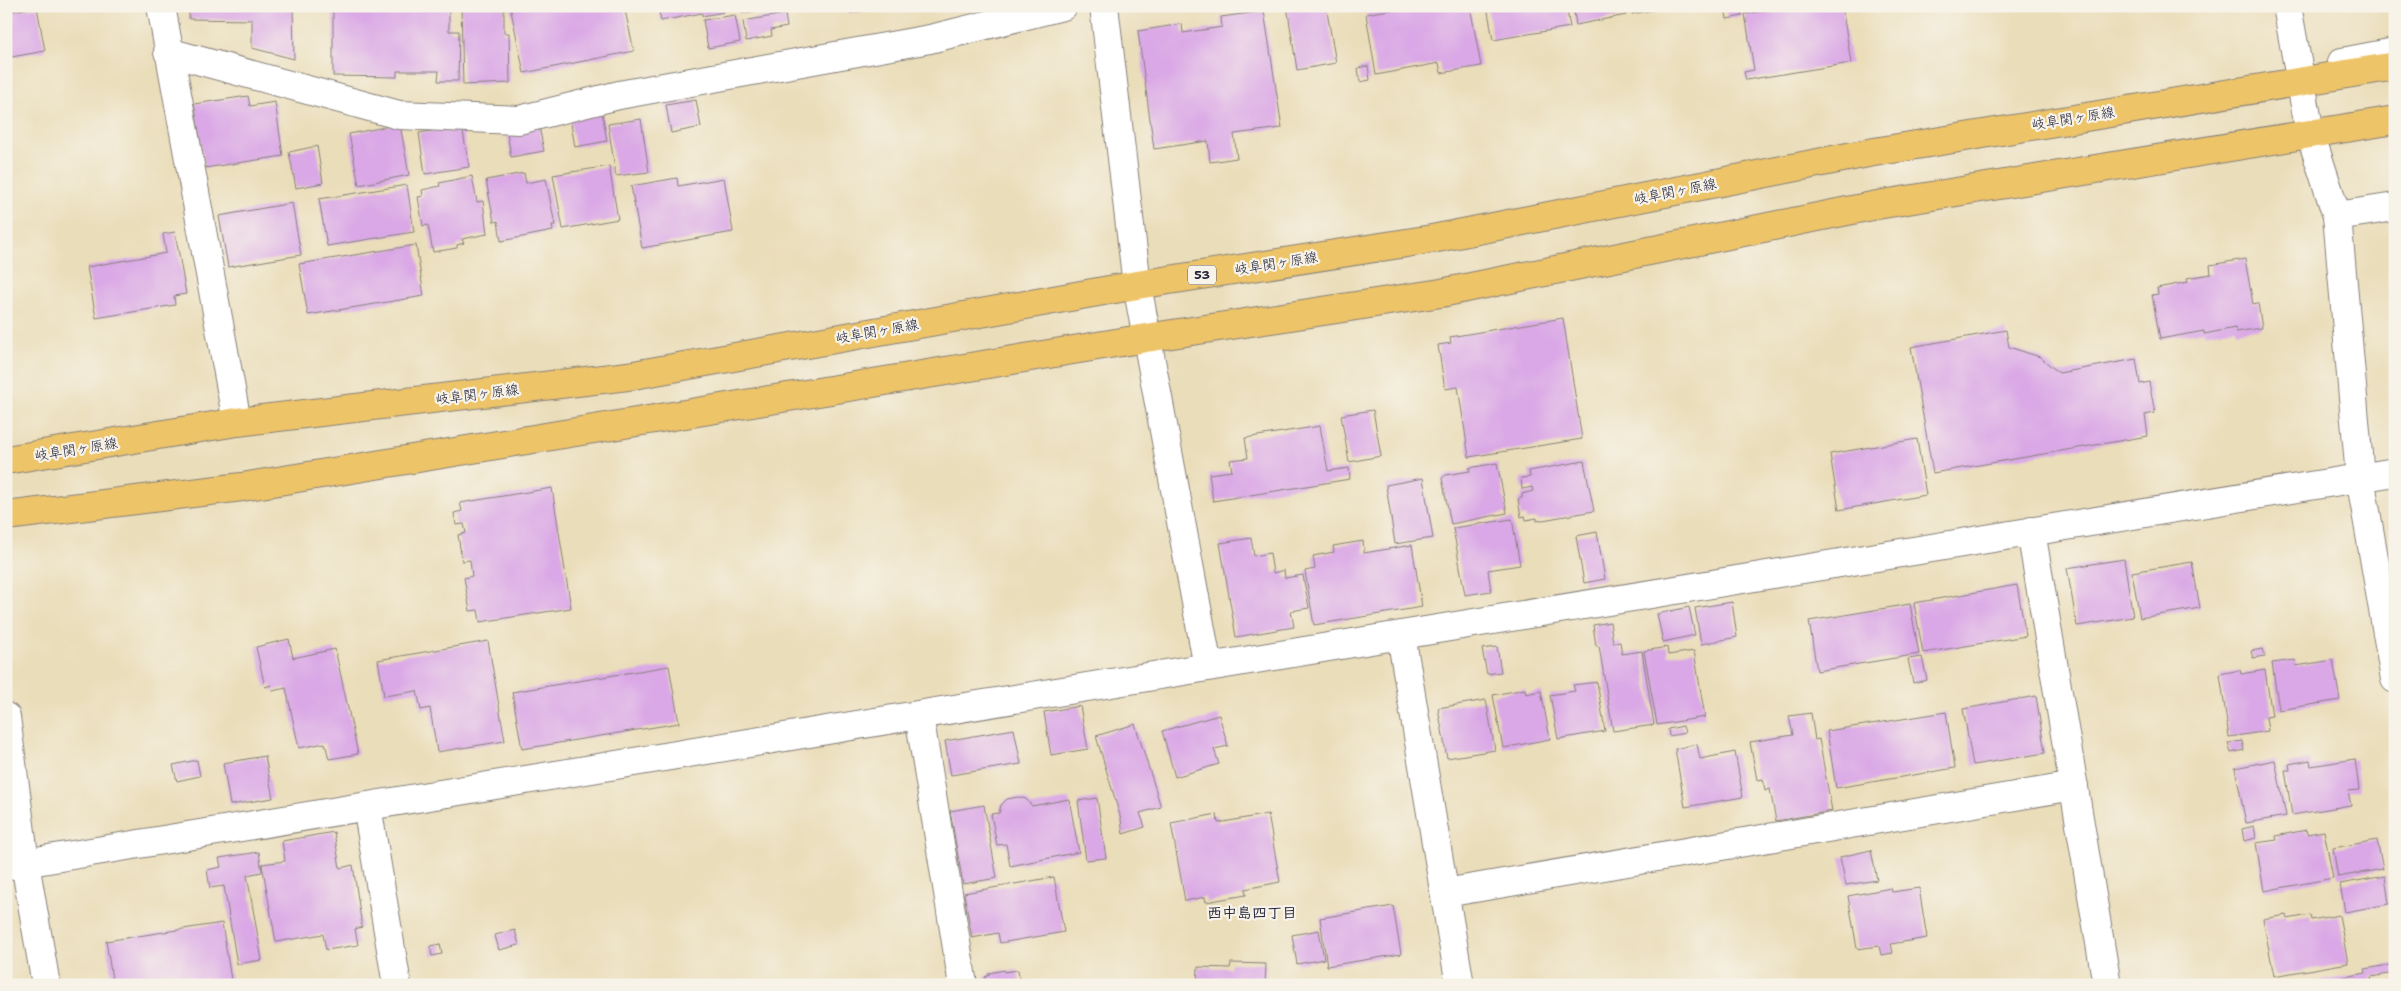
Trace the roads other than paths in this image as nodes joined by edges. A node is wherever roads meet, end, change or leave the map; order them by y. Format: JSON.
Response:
{"nodes":[{"id":1,"x":160,"y":6,"type":"edge"},
{"id":2,"x":1063,"y":6,"type":"edge"},
{"id":3,"x":1104,"y":6,"type":"edge"},
{"id":4,"x":2287,"y":6,"type":"edge"},
{"id":5,"x":168,"y":52,"type":"junction"},
{"id":6,"x":2395,"y":52,"type":"edge"},
{"id":7,"x":2395,"y":66,"type":"edge"},
{"id":8,"x":2300,"y":75,"type":"junction"},
{"id":9,"x":2395,"y":120,"type":"edge"},
{"id":10,"x":2310,"y":133,"type":"junction"},
{"id":11,"x":2395,"y":207,"type":"edge"},
{"id":12,"x":2337,"y":216,"type":"junction"},
{"id":13,"x":1138,"y":285,"type":"junction"},
{"id":14,"x":1146,"y":338,"type":"junction"},
{"id":15,"x":237,"y":422,"type":"junction"},
{"id":16,"x":6,"y":460,"type":"edge"},
{"id":17,"x":2395,"y":472,"type":"edge"},
{"id":18,"x":2360,"y":477,"type":"junction"},
{"id":19,"x":6,"y":516,"type":"edge"},
{"id":20,"x":2031,"y":531,"type":"junction"},
{"id":21,"x":1401,"y":635,"type":"junction"},
{"id":22,"x":1208,"y":667,"type":"junction"},
{"id":23,"x":2395,"y":680,"type":"edge"},
{"id":24,"x":919,"y":715,"type":"junction"},
{"id":25,"x":6,"y":717,"type":"edge"},
{"id":26,"x":2074,"y":786,"type":"junction"},
{"id":27,"x":367,"y":806,"type":"junction"},
{"id":28,"x":16,"y":865,"type":"edge"},
{"id":29,"x":1445,"y":893,"type":"junction"},
{"id":30,"x":46,"y":985,"type":"edge"},
{"id":31,"x":396,"y":985,"type":"edge"},
{"id":32,"x":963,"y":985,"type":"edge"},
{"id":33,"x":1460,"y":985,"type":"edge"},
{"id":34,"x":2107,"y":985,"type":"edge"}],
"edges":[{"from":1,"to":5,"type":"street"},
{"from":2,"to":5,"type":"street"},
{"from":3,"to":13,"type":"street"},
{"from":4,"to":8,"type":"street"},
{"from":5,"to":15,"type":"street"},
{"from":6,"to":8,"type":"street"},
{"from":7,"to":8,"type":"main road","name":"岐阜関ヶ原線","number":"53"},
{"from":8,"to":10,"type":"street"},
{"from":8,"to":13,"type":"main road","name":"岐阜関ヶ原線","number":"53"},
{"from":9,"to":10,"type":"main road"},
{"from":10,"to":12,"type":"street"},
{"from":10,"to":14,"type":"main road"},
{"from":11,"to":12,"type":"street"},
{"from":12,"to":18,"type":"street"},
{"from":13,"to":14,"type":"street"},
{"from":13,"to":15,"type":"main road","name":"岐阜関ヶ原線","number":"53"},
{"from":14,"to":19,"type":"main road"},
{"from":14,"to":22,"type":"street"},
{"from":15,"to":16,"type":"main road","name":"岐阜関ヶ原線","number":"53"},
{"from":17,"to":18,"type":"street"},
{"from":18,"to":20,"type":"street"},
{"from":18,"to":23,"type":"street"},
{"from":20,"to":21,"type":"street"},
{"from":20,"to":26,"type":"street"},
{"from":21,"to":22,"type":"street"},
{"from":21,"to":29,"type":"street"},
{"from":22,"to":24,"type":"street"},
{"from":24,"to":27,"type":"street"},
{"from":24,"to":32,"type":"street"},
{"from":25,"to":28,"type":"street"},
{"from":26,"to":29,"type":"street"},
{"from":26,"to":34,"type":"street"},
{"from":27,"to":28,"type":"street"},
{"from":27,"to":31,"type":"street"},
{"from":28,"to":30,"type":"street"},
{"from":29,"to":33,"type":"street"}]}
